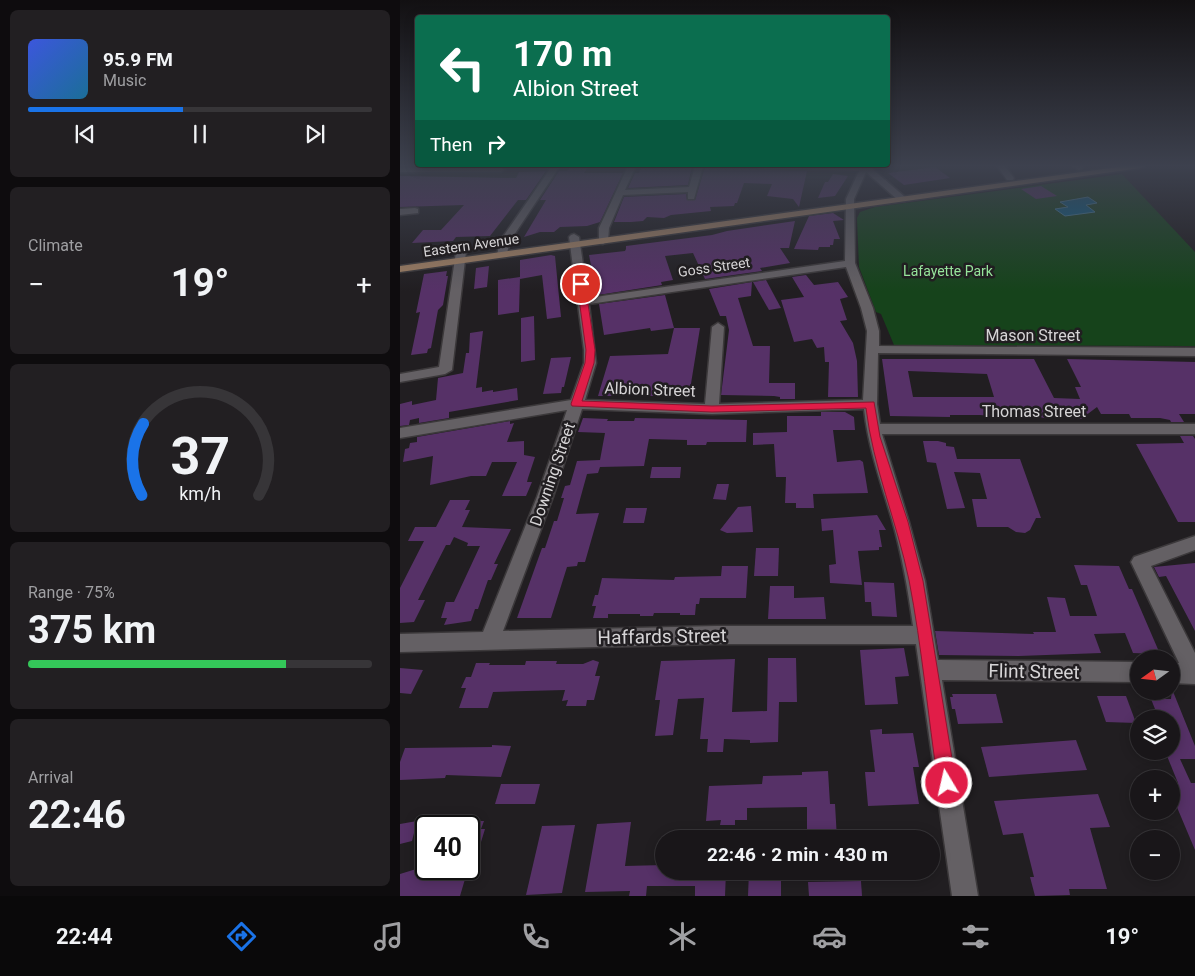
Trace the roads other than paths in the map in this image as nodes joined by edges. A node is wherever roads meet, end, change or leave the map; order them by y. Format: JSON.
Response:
{"nodes":[{"id":1,"x":529,"y":208,"type":"edge"},
{"id":2,"x":614,"y":208,"type":"edge"},
{"id":3,"x":815,"y":208,"type":"edge"},
{"id":4,"x":850,"y":208,"type":"edge"},
{"id":5,"x":415,"y":211,"type":"dead end"},
{"id":6,"x":400,"y":212,"type":"edge"},
{"id":7,"x":603,"y":237,"type":"junction"},
{"id":8,"x":574,"y":241,"type":"junction"},
{"id":9,"x":502,"y":251,"type":"junction"},
{"id":10,"x":460,"y":257,"type":"junction"},
{"id":11,"x":400,"y":261,"type":"edge"},
{"id":12,"x":850,"y":263,"type":"junction"},
{"id":13,"x":400,"y":269,"type":"edge"},
{"id":14,"x":583,"y":302,"type":"junction"},
{"id":15,"x":718,"y":328,"type":"dead end"},
{"id":16,"x":871,"y":349,"type":"junction"},
{"id":17,"x":1195,"y":352,"type":"edge"},
{"id":18,"x":400,"y":378,"type":"edge"},
{"id":19,"x":576,"y":404,"type":"junction"},
{"id":20,"x":870,"y":404,"type":"junction"},
{"id":21,"x":712,"y":409,"type":"junction"},
{"id":22,"x":873,"y":429,"type":"junction"},
{"id":23,"x":1195,"y":429,"type":"edge"},
{"id":24,"x":400,"y":433,"type":"edge"},
{"id":25,"x":1195,"y":543,"type":"edge"},
{"id":26,"x":923,"y":636,"type":"junction"},
{"id":27,"x":490,"y":640,"type":"junction"},
{"id":28,"x":400,"y":643,"type":"edge"},
{"id":29,"x":929,"y":670,"type":"junction"},
{"id":30,"x":1130,"y":672,"type":"edge"},
{"id":31,"x":1180,"y":673,"type":"edge"},
{"id":32,"x":1195,"y":673,"type":"edge"},
{"id":33,"x":965,"y":896,"type":"edge"}],
"edges":[{"from":1,"to":9,"type":"street"},
{"from":2,"to":7,"type":"street"},
{"from":3,"to":7,"type":"main road","name":"Eastern Avenue"},
{"from":4,"to":12,"type":"street"},
{"from":5,"to":6,"type":"street"},
{"from":7,"to":8,"type":"main road","name":"Eastern Avenue"},
{"from":8,"to":9,"type":"main road","name":"Eastern Avenue"},
{"from":8,"to":14,"type":"street","name":"Downing Street"},
{"from":9,"to":10,"type":"main road","name":"Eastern Avenue"},
{"from":10,"to":11,"type":"main road","name":"Eastern Avenue"},
{"from":10,"to":13,"type":"main road","name":"Eastern Avenue"},
{"from":10,"to":18,"type":"street"},
{"from":12,"to":14,"type":"street","name":"Goss Street"},
{"from":12,"to":16,"type":"street"},
{"from":14,"to":19,"type":"street","name":"Downing Street"},
{"from":15,"to":21,"type":"street"},
{"from":16,"to":17,"type":"street","name":"Mason Street"},
{"from":16,"to":20,"type":"street"},
{"from":19,"to":21,"type":"street","name":"Albion Street"},
{"from":19,"to":24,"type":"street","name":"Albion Street"},
{"from":19,"to":27,"type":"street","name":"Downing Street"},
{"from":20,"to":21,"type":"street","name":"Albion Street"},
{"from":20,"to":22,"type":"street"},
{"from":22,"to":23,"type":"street","name":"Thomas Street"},
{"from":22,"to":26,"type":"street"},
{"from":25,"to":32,"type":"street"},
{"from":26,"to":27,"type":"street","name":"Haffards Street"},
{"from":26,"to":29,"type":"street"},
{"from":27,"to":28,"type":"street","name":"Haffards Street"},
{"from":29,"to":30,"type":"street","name":"Flint Street"},
{"from":29,"to":33,"type":"street"},
{"from":31,"to":32,"type":"street"}]}
